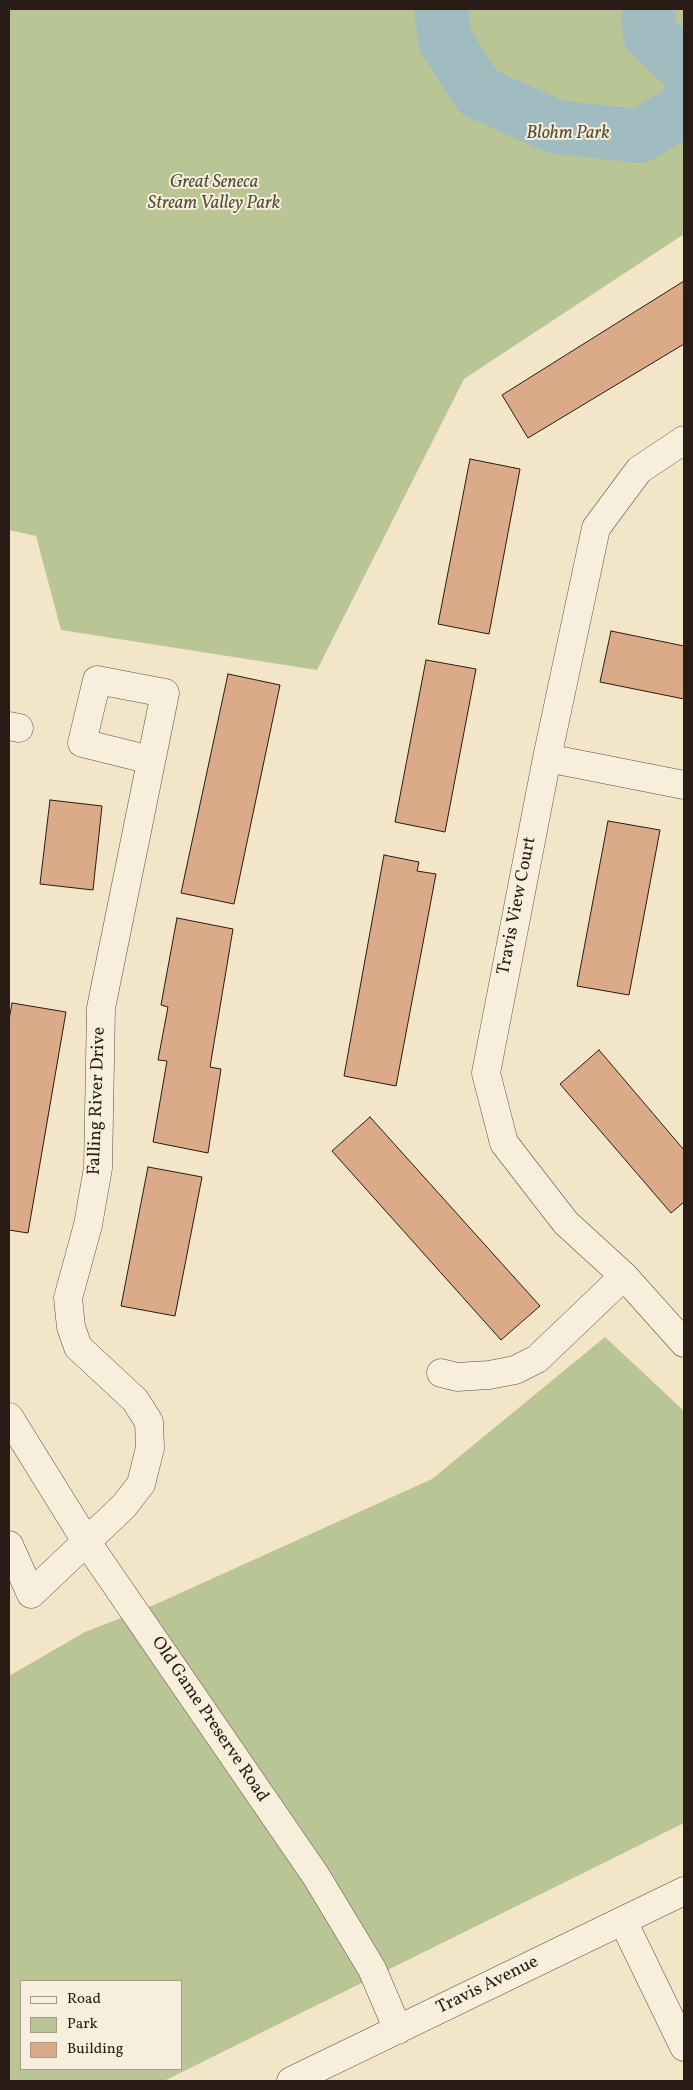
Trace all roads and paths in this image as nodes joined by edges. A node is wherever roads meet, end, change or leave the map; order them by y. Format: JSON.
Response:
{"nodes":[{"id":1,"x":684,"y":440,"type":"edge"},
{"id":2,"x":547,"y":758,"type":"junction"},
{"id":3,"x":151,"y":760,"type":"dead end"},
{"id":4,"x":684,"y":785,"type":"edge"},
{"id":5,"x":624,"y":1276,"type":"junction"},
{"id":6,"x":684,"y":1343,"type":"edge"},
{"id":7,"x":441,"y":1373,"type":"dead end"},
{"id":8,"x":9,"y":1417,"type":"edge"},
{"id":9,"x":86,"y":1541,"type":"junction"},
{"id":10,"x":9,"y":1545,"type":"edge"},
{"id":11,"x":684,"y":1891,"type":"edge"},
{"id":12,"x":623,"y":1921,"type":"junction"},
{"id":13,"x":398,"y":2030,"type":"junction"},
{"id":14,"x":684,"y":2047,"type":"edge"},
{"id":15,"x":306,"y":2078,"type":"edge"}],
"edges":[{"from":1,"to":2,"type":"street","name":"Travis View Court"},
{"from":2,"to":4,"type":"street"},
{"from":2,"to":5,"type":"street","name":"Travis View Court"},
{"from":3,"to":9,"type":"street","name":"Falling River Drive"},
{"from":5,"to":6,"type":"street","name":"Travis View Court"},
{"from":5,"to":7,"type":"street"},
{"from":8,"to":9,"type":"street","name":"Old Game Preserve Road"},
{"from":9,"to":10,"type":"street","name":"Falling River Drive"},
{"from":9,"to":13,"type":"street","name":"Old Game Preserve Road"},
{"from":11,"to":12,"type":"street","name":"Travis Avenue"},
{"from":12,"to":13,"type":"street","name":"Travis Avenue"},
{"from":12,"to":14,"type":"street"},
{"from":13,"to":15,"type":"street","name":"Travis Avenue"}]}
